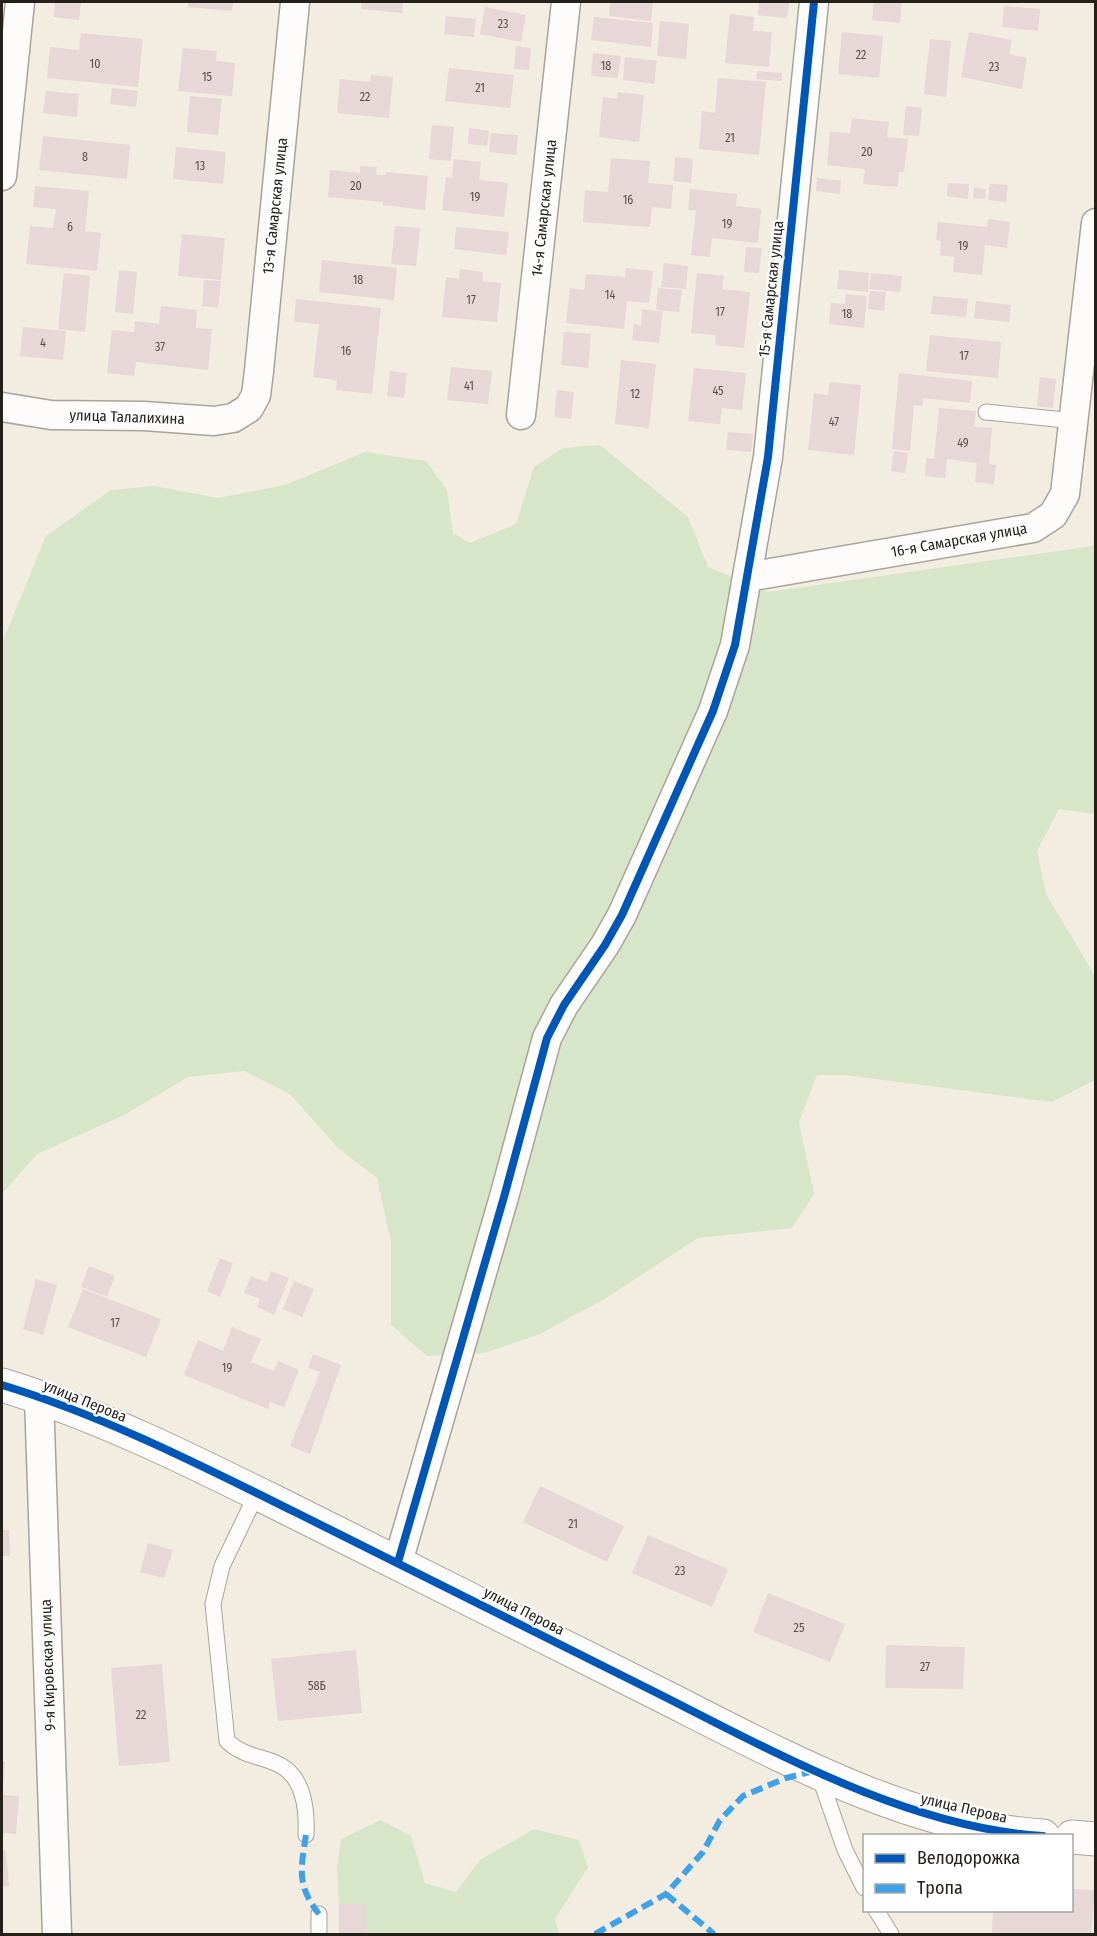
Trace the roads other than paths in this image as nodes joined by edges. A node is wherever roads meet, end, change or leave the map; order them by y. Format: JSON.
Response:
{"nodes":[{"id":1,"x":20,"y":2,"type":"edge"},
{"id":2,"x":295,"y":2,"type":"edge"},
{"id":3,"x":566,"y":2,"type":"edge"},
{"id":4,"x":814,"y":2,"type":"edge"},
{"id":5,"x":2,"y":176,"type":"edge"},
{"id":6,"x":1095,"y":223,"type":"edge"},
{"id":7,"x":2,"y":407,"type":"edge"},
{"id":8,"x":249,"y":408,"type":"joint"},
{"id":9,"x":986,"y":412,"type":"dead end"},
{"id":10,"x":521,"y":415,"type":"dead end"},
{"id":11,"x":1075,"y":421,"type":"junction"},
{"id":12,"x":747,"y":577,"type":"junction"},
{"id":13,"x":2,"y":1385,"type":"edge"},
{"id":14,"x":39,"y":1396,"type":"junction"},
{"id":15,"x":258,"y":1493,"type":"junction"},
{"id":16,"x":398,"y":1562,"type":"junction"},
{"id":17,"x":817,"y":1770,"type":"junction"},
{"id":18,"x":306,"y":1834,"type":"dead end"},
{"id":19,"x":1030,"y":1834,"type":"edge"},
{"id":20,"x":1073,"y":1837,"type":"edge"},
{"id":21,"x":1095,"y":1839,"type":"edge"},
{"id":22,"x":863,"y":1886,"type":"edge"},
{"id":23,"x":877,"y":1912,"type":"edge"},
{"id":24,"x":319,"y":1914,"type":"dead end"},
{"id":25,"x":57,"y":1935,"type":"edge"},
{"id":26,"x":319,"y":1935,"type":"edge"},
{"id":27,"x":891,"y":1935,"type":"edge"}],
"edges":[{"from":1,"to":5,"type":"street"},
{"from":2,"to":8,"type":"street","name":"13-я Самарская улица"},
{"from":3,"to":10,"type":"street","name":"14-я Самарская улица"},
{"from":4,"to":12,"type":"street","name":"15-я Самарская улица"},
{"from":6,"to":11,"type":"street","name":"16-я Самарская улица"},
{"from":7,"to":8,"type":"street","name":"улица Талалихина"},
{"from":9,"to":11,"type":"lane"},
{"from":11,"to":12,"type":"street","name":"16-я Самарская улица"},
{"from":12,"to":16,"type":"street","name":"15-я Самарская улица"},
{"from":13,"to":14,"type":"street","name":"улица Перова"},
{"from":14,"to":15,"type":"street","name":"улица Перова"},
{"from":14,"to":25,"type":"street","name":"9-я Кировская улица"},
{"from":15,"to":16,"type":"street","name":"улица Перова"},
{"from":15,"to":18,"type":"lane"},
{"from":16,"to":17,"type":"street","name":"улица Перова"},
{"from":17,"to":19,"type":"street","name":"улица Перова"},
{"from":17,"to":22,"type":"lane"},
{"from":20,"to":21,"type":"street"},
{"from":23,"to":27,"type":"lane"},
{"from":24,"to":26,"type":"lane"}]}
